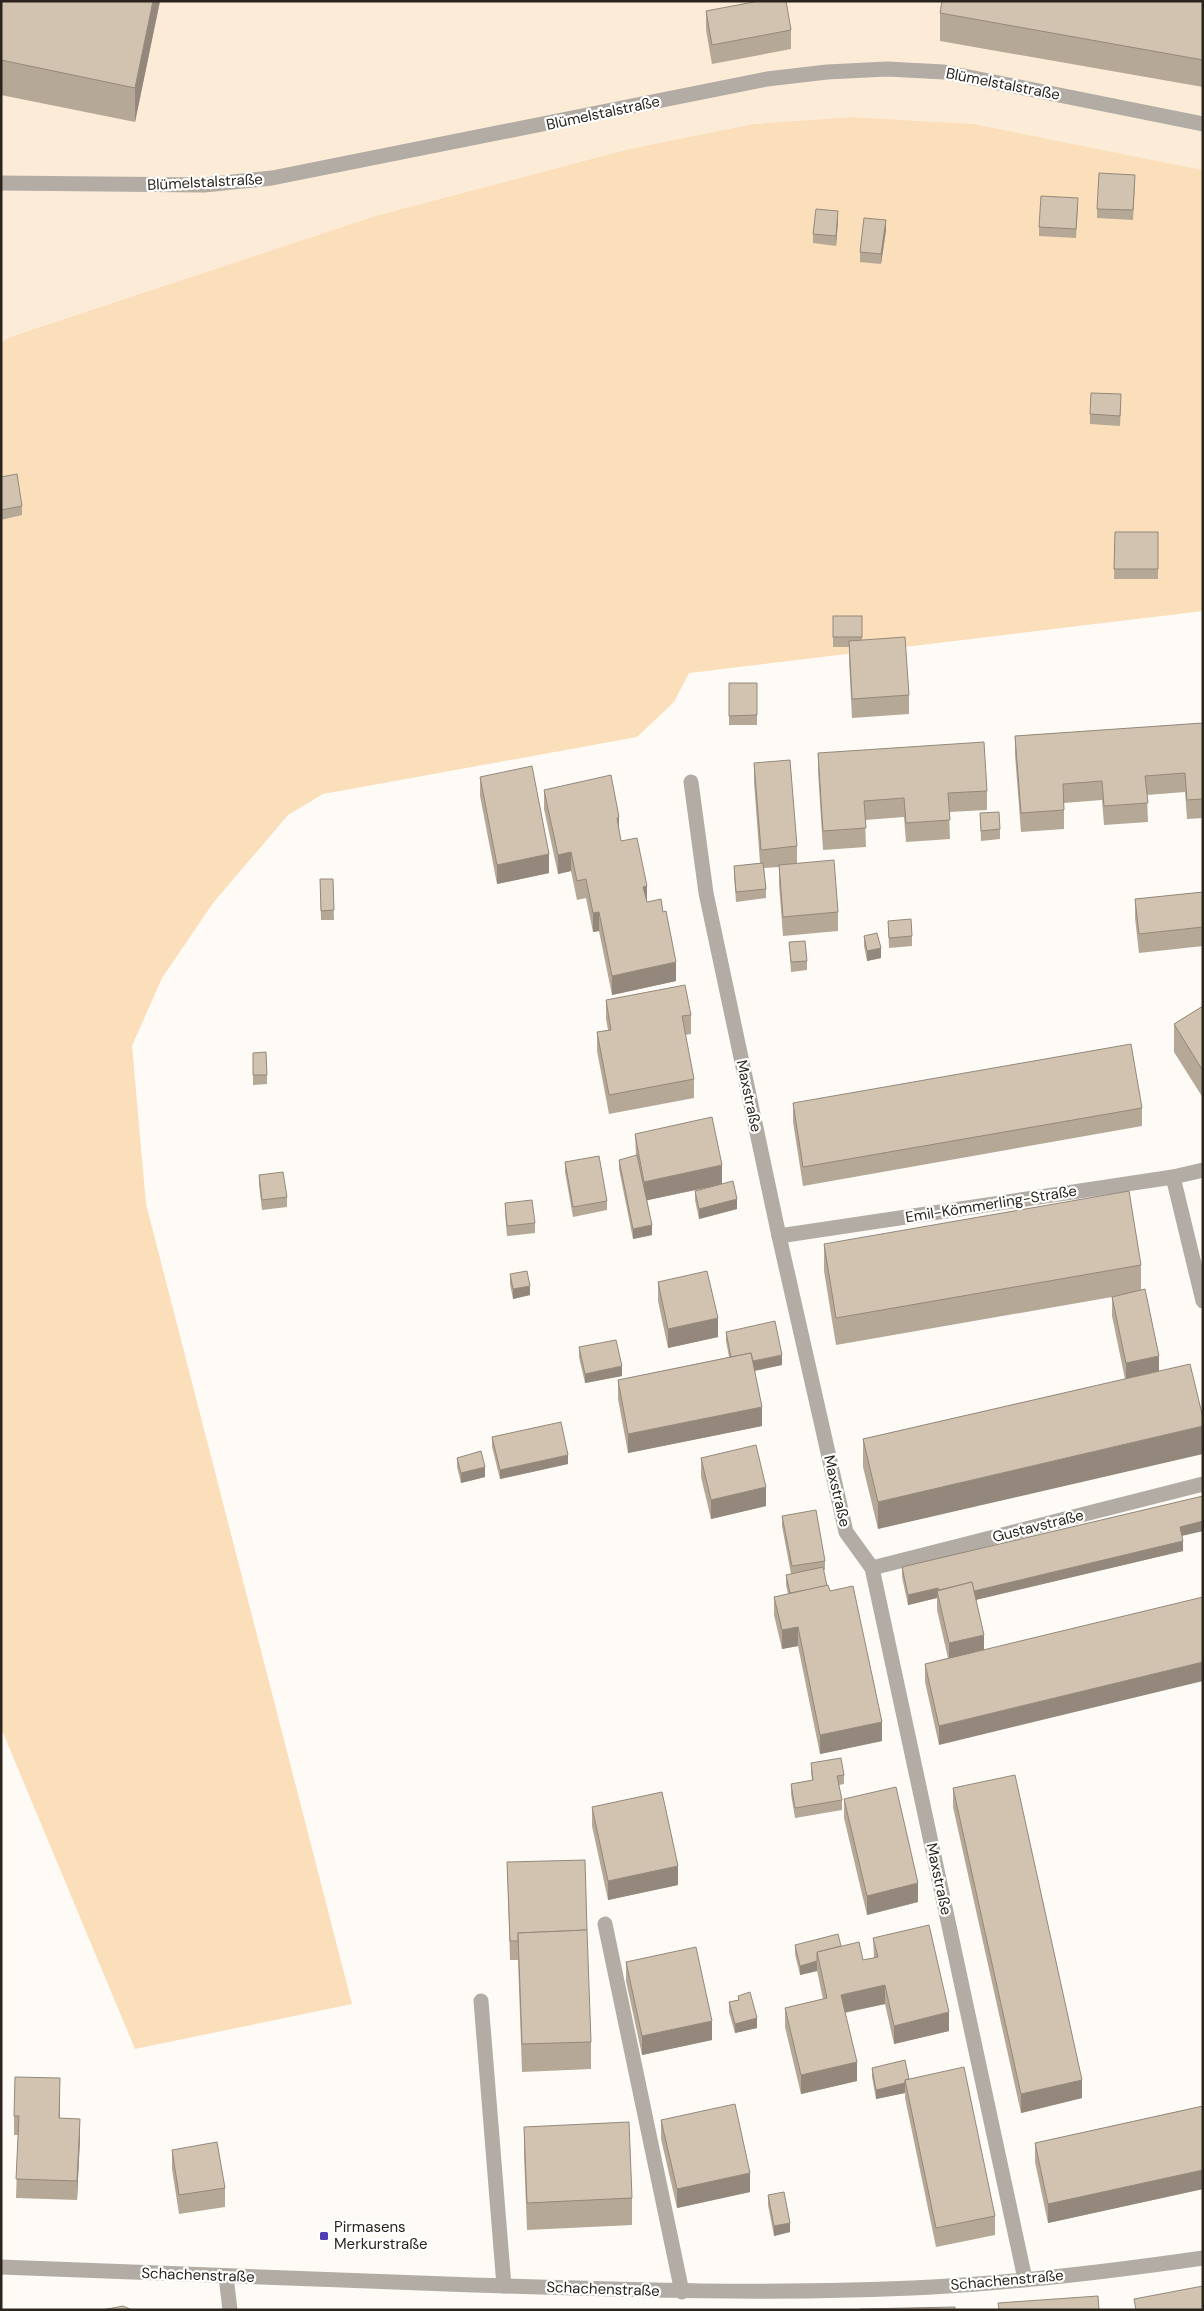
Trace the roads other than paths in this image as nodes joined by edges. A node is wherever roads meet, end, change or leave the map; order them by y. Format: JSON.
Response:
{"nodes":[{"id":1,"x":1203,"y":124,"type":"edge"},
{"id":2,"x":1,"y":183,"type":"edge"},
{"id":3,"x":691,"y":782,"type":"dead end"},
{"id":4,"x":1203,"y":1170,"type":"edge"},
{"id":5,"x":1173,"y":1177,"type":"junction"},
{"id":6,"x":779,"y":1236,"type":"junction"},
{"id":7,"x":1203,"y":1301,"type":"edge"},
{"id":8,"x":1203,"y":1484,"type":"edge"},
{"id":9,"x":872,"y":1568,"type":"junction"},
{"id":10,"x":605,"y":1924,"type":"dead end"},
{"id":11,"x":482,"y":2000,"type":"dead end"},
{"id":12,"x":1203,"y":2258,"type":"edge"},
{"id":13,"x":1,"y":2267,"type":"edge"},
{"id":14,"x":226,"y":2276,"type":"junction"},
{"id":15,"x":1025,"y":2280,"type":"junction"},
{"id":16,"x":504,"y":2286,"type":"junction"},
{"id":17,"x":682,"y":2292,"type":"junction"},
{"id":18,"x":230,"y":2310,"type":"edge"}],
"edges":[{"from":1,"to":2,"type":"street","name":"Blümelstalstraße"},
{"from":3,"to":6,"type":"street","name":"Maxstraße"},
{"from":4,"to":5,"type":"street","name":"Emil-Kömmerling-Straße"},
{"from":5,"to":6,"type":"street","name":"Emil-Kömmerling-Straße"},
{"from":5,"to":7,"type":"street"},
{"from":6,"to":9,"type":"street","name":"Maxstraße"},
{"from":8,"to":9,"type":"street","name":"Gustavstraße"},
{"from":9,"to":15,"type":"street","name":"Maxstraße"},
{"from":10,"to":17,"type":"street"},
{"from":11,"to":16,"type":"street"},
{"from":12,"to":15,"type":"street","name":"Schachenstraße"},
{"from":13,"to":14,"type":"street","name":"Schachenstraße"},
{"from":14,"to":16,"type":"street","name":"Schachenstraße"},
{"from":14,"to":18,"type":"street"},
{"from":15,"to":17,"type":"street","name":"Schachenstraße"},
{"from":16,"to":17,"type":"street","name":"Schachenstraße"}]}
